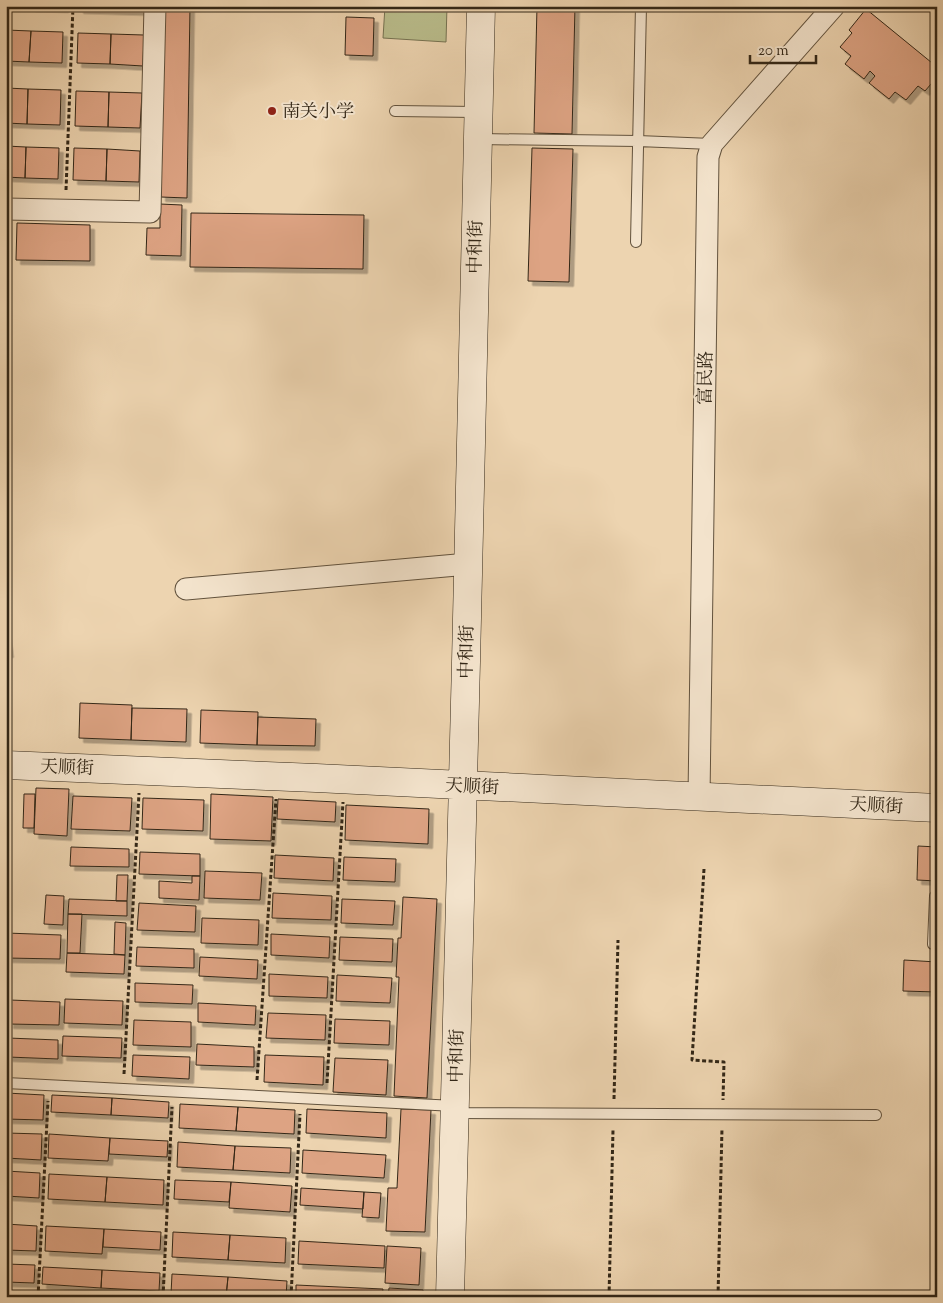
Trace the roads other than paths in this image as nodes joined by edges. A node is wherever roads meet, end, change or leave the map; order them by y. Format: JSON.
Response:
{"nodes":[{"id":1,"x":155,"y":6,"type":"edge"},
{"id":2,"x":481,"y":6,"type":"edge"},
{"id":3,"x":641,"y":6,"type":"edge"},
{"id":4,"x":834,"y":6,"type":"edge"},
{"id":5,"x":395,"y":111,"type":"dead end"},
{"id":6,"x":478,"y":112,"type":"junction"},
{"id":7,"x":478,"y":138,"type":"junction"},
{"id":8,"x":638,"y":141,"type":"junction"},
{"id":9,"x":712,"y":144,"type":"junction"},
{"id":10,"x":6,"y":209,"type":"edge"},
{"id":11,"x":636,"y":242,"type":"dead end"},
{"id":12,"x":468,"y":564,"type":"junction"},
{"id":13,"x":186,"y":589,"type":"dead end"},
{"id":14,"x":6,"y":764,"type":"edge"},
{"id":15,"x":463,"y":785,"type":"junction"},
{"id":16,"x":699,"y":797,"type":"junction"},
{"id":17,"x":937,"y":808,"type":"edge"},
{"id":18,"x":937,"y":896,"type":"edge"},
{"id":19,"x":937,"y":945,"type":"edge"},
{"id":20,"x":6,"y":1083,"type":"edge"},
{"id":21,"x":455,"y":1110,"type":"junction"},
{"id":22,"x":876,"y":1115,"type":"dead end"},
{"id":23,"x":450,"y":1297,"type":"edge"}],
"edges":[{"from":1,"to":10,"type":"street"},
{"from":2,"to":6,"type":"street","name":"中和街"},
{"from":3,"to":8,"type":"lane"},
{"from":4,"to":9,"type":"street"},
{"from":5,"to":6,"type":"lane"},
{"from":6,"to":7,"type":"street","name":"中和街"},
{"from":7,"to":8,"type":"lane"},
{"from":7,"to":12,"type":"street","name":"中和街"},
{"from":8,"to":9,"type":"lane"},
{"from":8,"to":11,"type":"lane"},
{"from":9,"to":16,"type":"street","name":"富民路"},
{"from":12,"to":13,"type":"street"},
{"from":12,"to":15,"type":"street","name":"中和街"},
{"from":14,"to":15,"type":"street","name":"天顺街"},
{"from":15,"to":16,"type":"street","name":"天顺街"},
{"from":15,"to":21,"type":"street","name":"中和街"},
{"from":16,"to":17,"type":"street","name":"天顺街"},
{"from":18,"to":19,"type":"lane"},
{"from":20,"to":21,"type":"lane"},
{"from":21,"to":22,"type":"lane"},
{"from":21,"to":23,"type":"street","name":"中和街"}]}
